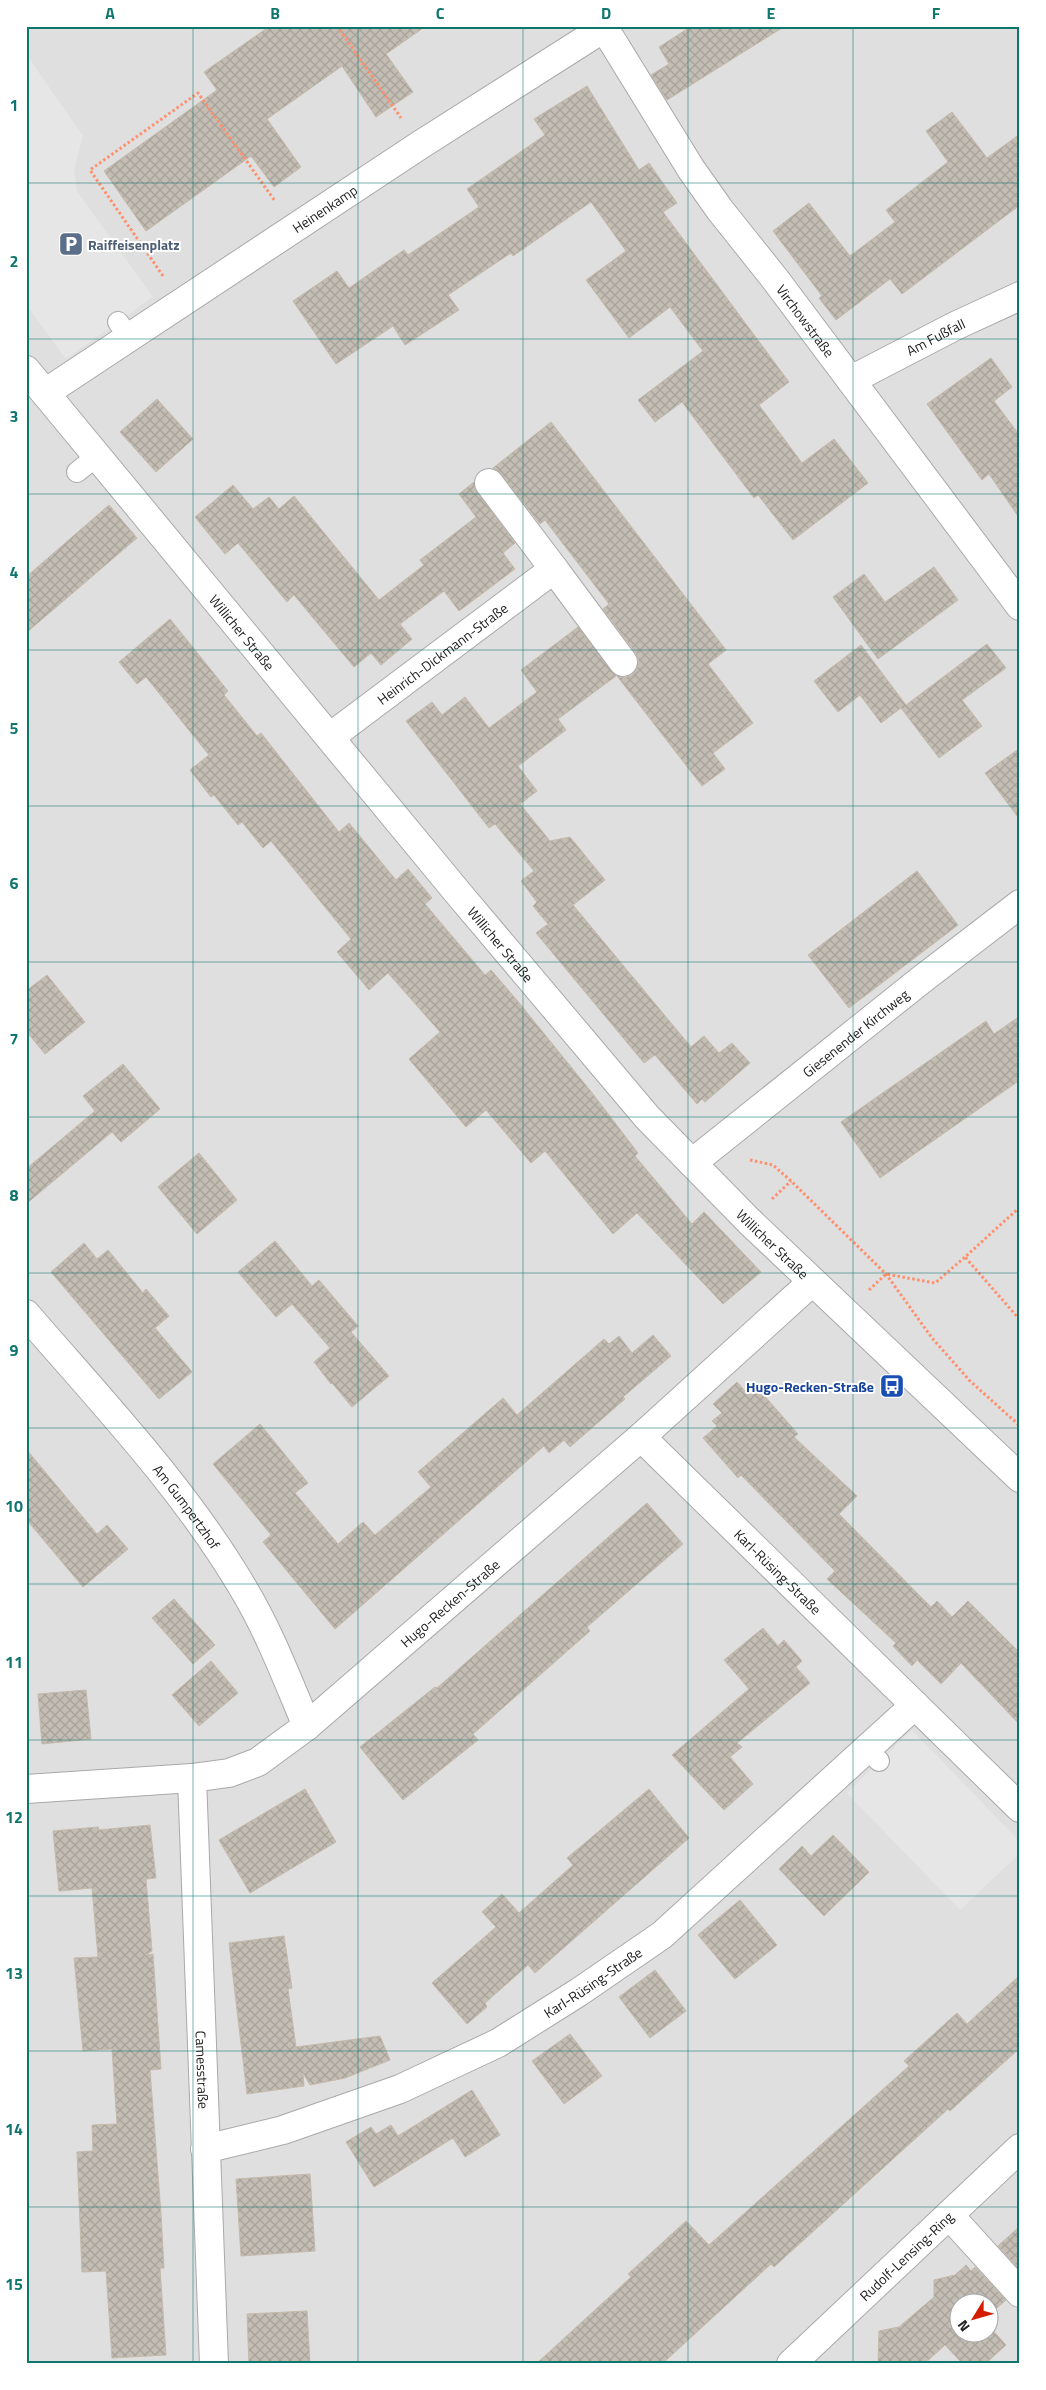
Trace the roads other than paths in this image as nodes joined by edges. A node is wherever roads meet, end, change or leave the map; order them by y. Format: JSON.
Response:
{"nodes":[{"id":1,"x":605,"y":27,"type":"edge"},
{"id":2,"x":1020,"y":296,"type":"edge"},
{"id":3,"x":26,"y":370,"type":"edge"},
{"id":4,"x":851,"y":380,"type":"junction"},
{"id":5,"x":45,"y":393,"type":"junction"},
{"id":6,"x":489,"y":483,"type":"dead end"},
{"id":7,"x":554,"y":569,"type":"junction"},
{"id":8,"x":1020,"y":606,"type":"edge"},
{"id":9,"x":623,"y":662,"type":"dead end"},
{"id":10,"x":330,"y":737,"type":"junction"},
{"id":11,"x":1020,"y":904,"type":"edge"},
{"id":12,"x":692,"y":1163,"type":"junction"},
{"id":13,"x":812,"y":1282,"type":"junction"},
{"id":14,"x":26,"y":1314,"type":"edge"},
{"id":15,"x":641,"y":1437,"type":"junction"},
{"id":16,"x":1020,"y":1478,"type":"edge"},
{"id":17,"x":916,"y":1706,"type":"junction"},
{"id":18,"x":306,"y":1726,"type":"junction"},
{"id":19,"x":192,"y":1778,"type":"junction"},
{"id":20,"x":26,"y":1789,"type":"edge"},
{"id":21,"x":1020,"y":1808,"type":"edge"},
{"id":22,"x":1020,"y":2148,"type":"edge"},
{"id":23,"x":205,"y":2149,"type":"junction"},
{"id":24,"x":949,"y":2215,"type":"junction"},
{"id":25,"x":1020,"y":2293,"type":"edge"},
{"id":26,"x":214,"y":2364,"type":"edge"},
{"id":27,"x":791,"y":2364,"type":"edge"}],
"edges":[{"from":1,"to":4,"type":"street","name":"Virchowstraße"},
{"from":1,"to":5,"type":"street","name":"Heinenkamp"},
{"from":2,"to":4,"type":"street","name":"Am Fußfall"},
{"from":3,"to":5,"type":"street","name":"Willicher Straße"},
{"from":4,"to":8,"type":"street","name":"Virchowstraße"},
{"from":5,"to":10,"type":"street","name":"Willicher Straße"},
{"from":6,"to":7,"type":"street"},
{"from":7,"to":9,"type":"street"},
{"from":7,"to":10,"type":"street","name":"Heinrich-Dickmann-Straße"},
{"from":10,"to":12,"type":"street","name":"Willicher Straße"},
{"from":11,"to":12,"type":"street","name":"Giesenender Kirchweg"},
{"from":12,"to":13,"type":"street","name":"Willicher Straße"},
{"from":13,"to":15,"type":"street","name":"Hugo-Recken-Straße"},
{"from":13,"to":16,"type":"street","name":"Willicher Straße"},
{"from":14,"to":18,"type":"street","name":"Am Gumpertzhof"},
{"from":15,"to":17,"type":"street","name":"Karl-Rüsing-Straße"},
{"from":15,"to":18,"type":"street","name":"Hugo-Recken-Straße"},
{"from":17,"to":21,"type":"street","name":"Karl-Rüsing-Straße"},
{"from":17,"to":23,"type":"street","name":"Karl-Rüsing-Straße"},
{"from":18,"to":19,"type":"street","name":"Hugo-Recken-Straße"},
{"from":19,"to":20,"type":"street","name":"Hugo-Recken-Straße"},
{"from":19,"to":23,"type":"street","name":"Camesstraße"},
{"from":22,"to":24,"type":"street","name":"Rudolf-Lensing-Ring"},
{"from":23,"to":26,"type":"street","name":"Camesstraße"},
{"from":24,"to":25,"type":"street"},
{"from":24,"to":27,"type":"street","name":"Rudolf-Lensing-Ring"}]}
